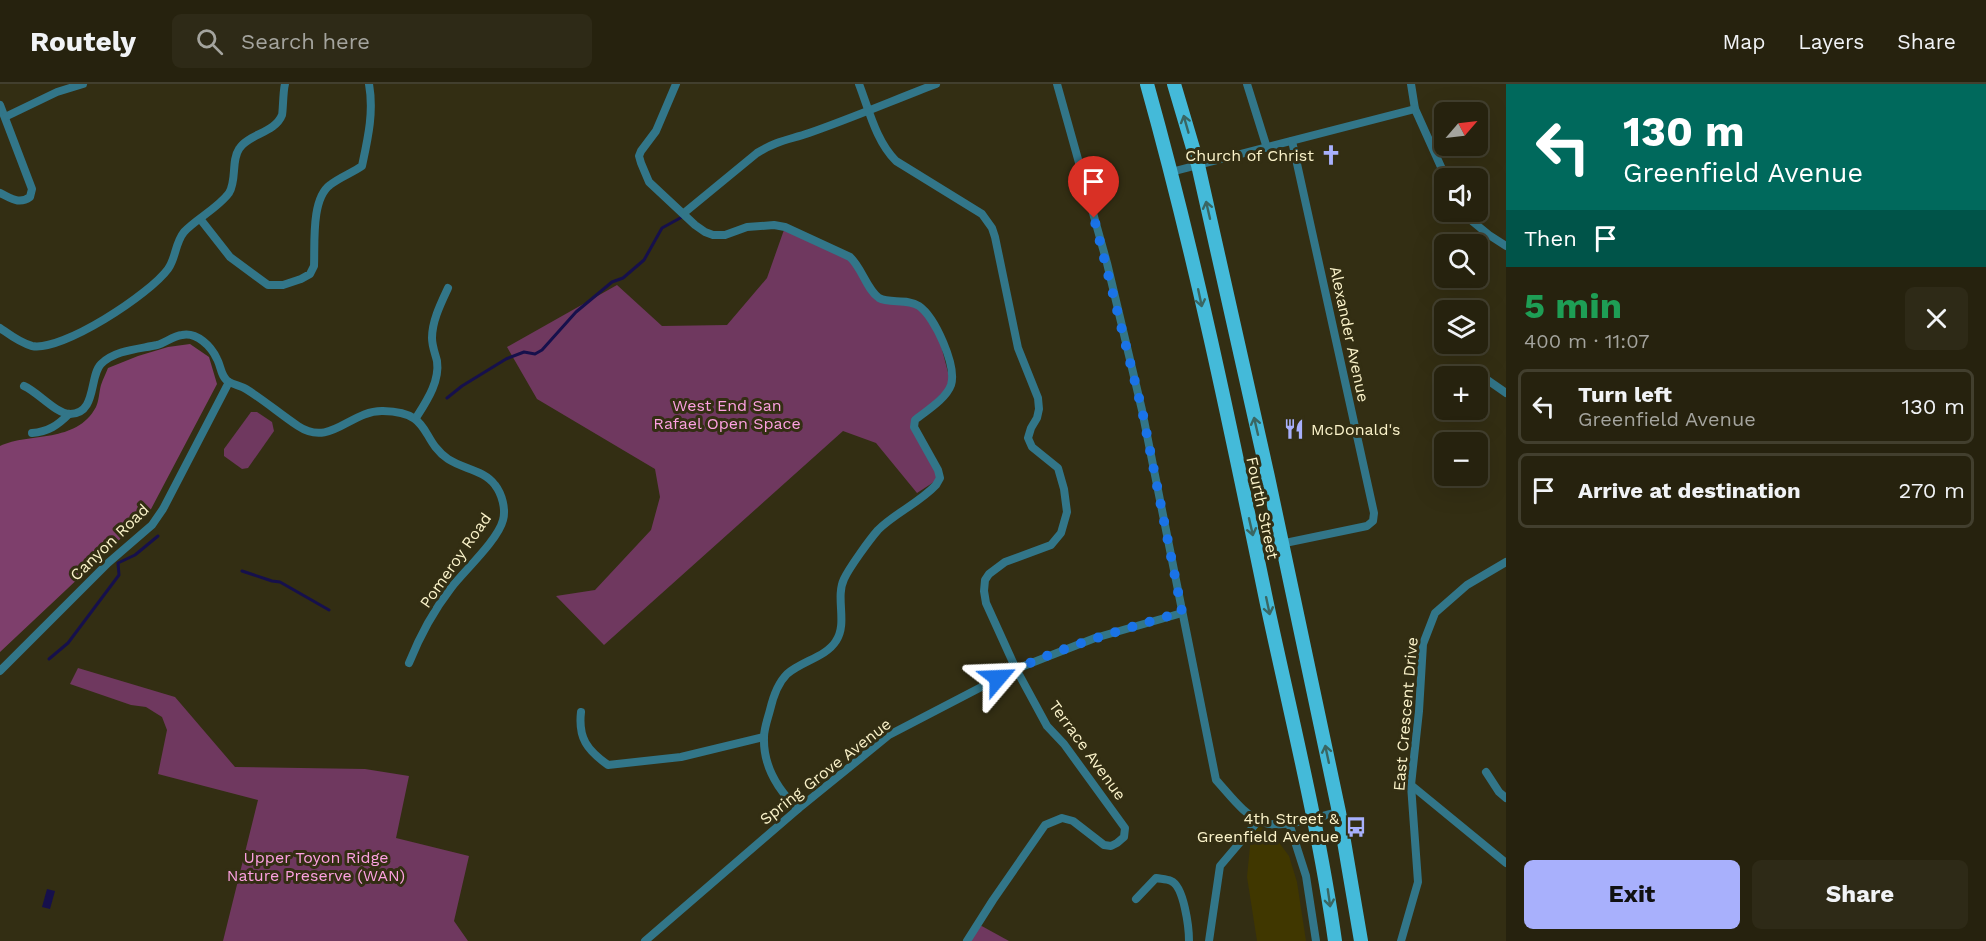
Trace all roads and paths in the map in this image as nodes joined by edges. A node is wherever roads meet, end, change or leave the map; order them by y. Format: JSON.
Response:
{"nodes":[{"id":1,"x":83,"y":84,"type":"edge"},
{"id":2,"x":285,"y":84,"type":"edge"},
{"id":3,"x":369,"y":84,"type":"edge"},
{"id":4,"x":676,"y":84,"type":"edge"},
{"id":5,"x":859,"y":84,"type":"edge"},
{"id":6,"x":936,"y":84,"type":"edge"},
{"id":7,"x":1057,"y":84,"type":"edge"},
{"id":8,"x":1147,"y":84,"type":"edge"},
{"id":9,"x":1174,"y":84,"type":"edge"},
{"id":10,"x":1247,"y":84,"type":"edge"},
{"id":11,"x":1411,"y":84,"type":"edge"},
{"id":12,"x":0,"y":105,"type":"edge"},
{"id":13,"x":868,"y":109,"type":"junction"},
{"id":14,"x":1415,"y":109,"type":"junction"},
{"id":15,"x":5,"y":117,"type":"junction"},
{"id":16,"x":1292,"y":141,"type":"junction"},
{"id":17,"x":1267,"y":148,"type":"junction"},
{"id":18,"x":1198,"y":165,"type":"junction"},
{"id":19,"x":1442,"y":168,"type":"edge"},
{"id":20,"x":1171,"y":172,"type":"junction"},
{"id":21,"x":0,"y":193,"type":"edge"},
{"id":22,"x":684,"y":213,"type":"junction"},
{"id":23,"x":201,"y":219,"type":"junction"},
{"id":24,"x":1473,"y":222,"type":"edge"},
{"id":25,"x":1506,"y":246,"type":"edge"},
{"id":26,"x":448,"y":288,"type":"dead end"},
{"id":27,"x":0,"y":328,"type":"edge"},
{"id":28,"x":1488,"y":380,"type":"edge"},
{"id":29,"x":229,"y":382,"type":"junction"},
{"id":30,"x":24,"y":386,"type":"dead end"},
{"id":31,"x":1506,"y":393,"type":"edge"},
{"id":32,"x":69,"y":414,"type":"junction"},
{"id":33,"x":416,"y":418,"type":"junction"},
{"id":34,"x":32,"y":434,"type":"dead end"},
{"id":35,"x":1282,"y":544,"type":"junction"},
{"id":36,"x":1256,"y":549,"type":"junction"},
{"id":37,"x":1506,"y":562,"type":"edge"},
{"id":38,"x":1182,"y":612,"type":"junction"},
{"id":39,"x":409,"y":663,"type":"dead end"},
{"id":40,"x":1016,"y":669,"type":"junction"},
{"id":41,"x":0,"y":671,"type":"edge"},
{"id":42,"x":580,"y":712,"type":"dead end"},
{"id":43,"x":764,"y":737,"type":"junction"},
{"id":44,"x":1486,"y":772,"type":"dead end"},
{"id":45,"x":1411,"y":784,"type":"junction"},
{"id":46,"x":1506,"y":798,"type":"edge"},
{"id":47,"x":798,"y":809,"type":"junction"},
{"id":48,"x":1339,"y":812,"type":"junction"},
{"id":49,"x":1312,"y":818,"type":"junction"},
{"id":50,"x":1259,"y":820,"type":"junction"},
{"id":51,"x":1289,"y":823,"type":"junction"},
{"id":52,"x":1506,"y":863,"type":"edge"},
{"id":53,"x":1136,"y":899,"type":"dead end"},
{"id":54,"x":645,"y":941,"type":"edge"},
{"id":55,"x":967,"y":941,"type":"edge"},
{"id":56,"x":1189,"y":941,"type":"edge"},
{"id":57,"x":1209,"y":941,"type":"edge"},
{"id":58,"x":1316,"y":941,"type":"edge"},
{"id":59,"x":1335,"y":941,"type":"edge"},
{"id":60,"x":1361,"y":941,"type":"edge"},
{"id":61,"x":1401,"y":941,"type":"edge"}],
"edges":[{"from":1,"to":15,"type":"street"},
{"from":2,"to":23,"type":"street"},
{"from":3,"to":23,"type":"street"},
{"from":4,"to":22,"type":"street"},
{"from":5,"to":13,"type":"street","name":"Terrace Avenue"},
{"from":6,"to":13,"type":"street"},
{"from":7,"to":38,"type":"street"},
{"from":8,"to":20,"type":"main road","name":"Fourth Street"},
{"from":18,"to":9,"type":"main road","name":"Fourth Street","one_way":true},
{"from":10,"to":17,"type":"street"},
{"from":11,"to":14,"type":"street"},
{"from":12,"to":15,"type":"street"},
{"from":13,"to":22,"type":"street"},
{"from":13,"to":40,"type":"street","name":"Terrace Avenue"},
{"from":14,"to":16,"type":"street"},
{"from":14,"to":19,"type":"street"},
{"from":15,"to":21,"type":"street"},
{"from":16,"to":17,"type":"street"},
{"from":16,"to":35,"type":"street","name":"Alexander Avenue"},
{"from":17,"to":18,"type":"street"},
{"from":18,"to":20,"type":"street"},
{"from":35,"to":18,"type":"main road","name":"Fourth Street","one_way":true},
{"from":20,"to":36,"type":"main road","name":"Fourth Street","one_way":true},
{"from":22,"to":43,"type":"street"},
{"from":23,"to":27,"type":"street"},
{"from":24,"to":25,"type":"street"},
{"from":26,"to":33,"type":"street"},
{"from":28,"to":31,"type":"street"},
{"from":29,"to":32,"type":"street"},
{"from":29,"to":33,"type":"street"},
{"from":29,"to":41,"type":"street","name":"Canyon Road"},
{"from":30,"to":32,"type":"street"},
{"from":32,"to":34,"type":"street"},
{"from":33,"to":39,"type":"street","name":"Pomeroy Road"},
{"from":35,"to":36,"type":"street","name":"Alexander Avenue"},
{"from":48,"to":35,"type":"main road","name":"Fourth Street","one_way":true},
{"from":36,"to":49,"type":"main road","name":"Fourth Street","one_way":true},
{"from":37,"to":45,"type":"street","name":"East Crescent Drive"},
{"from":38,"to":40,"type":"street","name":"Spring Grove Avenue"},
{"from":38,"to":50,"type":"street"},
{"from":40,"to":47,"type":"street","name":"Spring Grove Avenue"},
{"from":40,"to":55,"type":"street","name":"Terrace Avenue"},
{"from":42,"to":43,"type":"street"},
{"from":43,"to":47,"type":"street"},
{"from":44,"to":46,"type":"street"},
{"from":45,"to":52,"type":"street"},
{"from":45,"to":61,"type":"street","name":"East Crescent Drive"},
{"from":47,"to":54,"type":"street","name":"Spring Grove Avenue"},
{"from":48,"to":49,"type":"street"},
{"from":48,"to":60,"type":"main road","name":"Fourth Street"},
{"from":49,"to":51,"type":"street"},
{"from":49,"to":59,"type":"main road","name":"Fourth Street","one_way":true},
{"from":50,"to":51,"type":"street"},
{"from":50,"to":57,"type":"street"},
{"from":51,"to":58,"type":"street"},
{"from":53,"to":56,"type":"street"}]}
